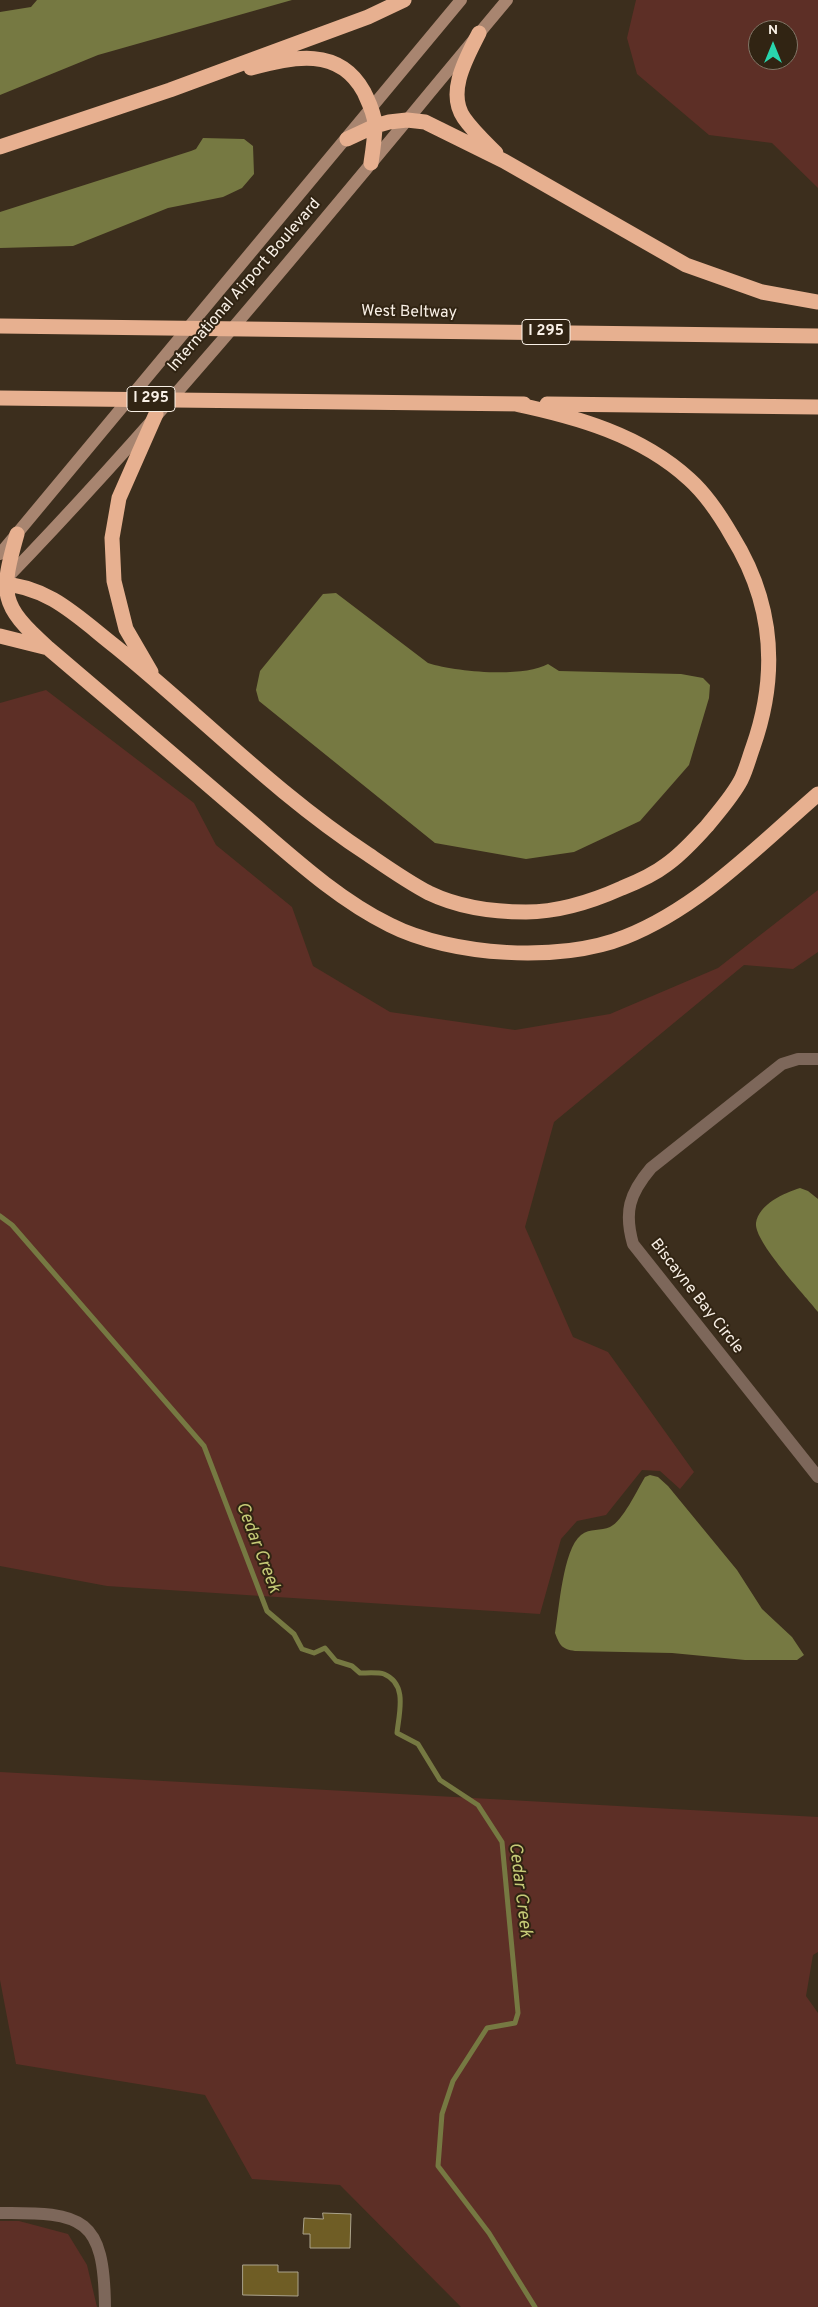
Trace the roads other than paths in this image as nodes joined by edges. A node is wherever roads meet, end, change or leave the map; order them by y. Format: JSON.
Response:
{"nodes":[{"id":1,"x":404,"y":0,"type":"edge"},
{"id":2,"x":461,"y":0,"type":"edge"},
{"id":3,"x":507,"y":0,"type":"edge"},
{"id":4,"x":479,"y":33,"type":"junction"},
{"id":5,"x":170,"y":90,"type":"junction"},
{"id":6,"x":372,"y":109,"type":"junction"},
{"id":7,"x":407,"y":120,"type":"junction"},
{"id":8,"x":375,"y":126,"type":"junction"},
{"id":9,"x":347,"y":139,"type":"junction"},
{"id":10,"x":0,"y":147,"type":"edge"},
{"id":11,"x":504,"y":162,"type":"junction"},
{"id":12,"x":371,"y":163,"type":"junction"},
{"id":13,"x":818,"y":302,"type":"edge"},
{"id":14,"x":0,"y":326,"type":"edge"},
{"id":15,"x":818,"y":336,"type":"edge"},
{"id":16,"x":0,"y":398,"type":"edge"},
{"id":17,"x":515,"y":404,"type":"junction"},
{"id":18,"x":818,"y":407,"type":"edge"},
{"id":19,"x":156,"y":414,"type":"junction"},
{"id":20,"x":17,"y":534,"type":"junction"},
{"id":21,"x":0,"y":554,"type":"edge"},
{"id":22,"x":1,"y":585,"type":"edge"},
{"id":23,"x":0,"y":636,"type":"edge"},
{"id":24,"x":48,"y":648,"type":"junction"},
{"id":25,"x":156,"y":680,"type":"junction"},
{"id":26,"x":818,"y":794,"type":"edge"},
{"id":27,"x":817,"y":1058,"type":"edge"},
{"id":28,"x":818,"y":1477,"type":"edge"},
{"id":29,"x":0,"y":2213,"type":"edge"},
{"id":30,"x":105,"y":2307,"type":"edge"}],
"edges":[{"from":1,"to":5,"type":"highway"},
{"from":2,"to":6,"type":"main road","name":"International Airport Boulevard"},
{"from":3,"to":4,"type":"main road","name":"International Airport Boulevard"},
{"from":4,"to":7,"type":"main road","name":"International Airport Boulevard"},
{"from":4,"to":11,"type":"highway"},
{"from":5,"to":6,"type":"highway"},
{"from":5,"to":10,"type":"highway"},
{"from":6,"to":8,"type":"highway"},
{"from":6,"to":9,"type":"main road","name":"International Airport Boulevard"},
{"from":7,"to":8,"type":"highway"},
{"from":7,"to":11,"type":"highway"},
{"from":7,"to":12,"type":"main road","name":"International Airport Boulevard"},
{"from":8,"to":9,"type":"highway"},
{"from":8,"to":12,"type":"highway"},
{"from":9,"to":20,"type":"main road","name":"International Airport Boulevard"},
{"from":11,"to":13,"type":"highway"},
{"from":12,"to":19,"type":"main road","name":"International Airport Boulevard"},
{"from":14,"to":15,"type":"highway","name":"West Beltway","number":"I 295"},
{"from":16,"to":17,"type":"highway","number":"I 295"},
{"from":17,"to":18,"type":"highway","number":"I 295"},
{"from":17,"to":25,"type":"highway"},
{"from":19,"to":22,"type":"main road","name":"International Airport Boulevard"},
{"from":19,"to":25,"type":"highway"},
{"from":20,"to":21,"type":"main road","name":"International Airport Boulevard"},
{"from":20,"to":22,"type":"highway"},
{"from":22,"to":24,"type":"highway"},
{"from":22,"to":25,"type":"highway"},
{"from":23,"to":24,"type":"highway"},
{"from":24,"to":26,"type":"highway"},
{"from":27,"to":28,"type":"street","name":"Biscayne Bay Circle"},
{"from":29,"to":30,"type":"street"}]}
